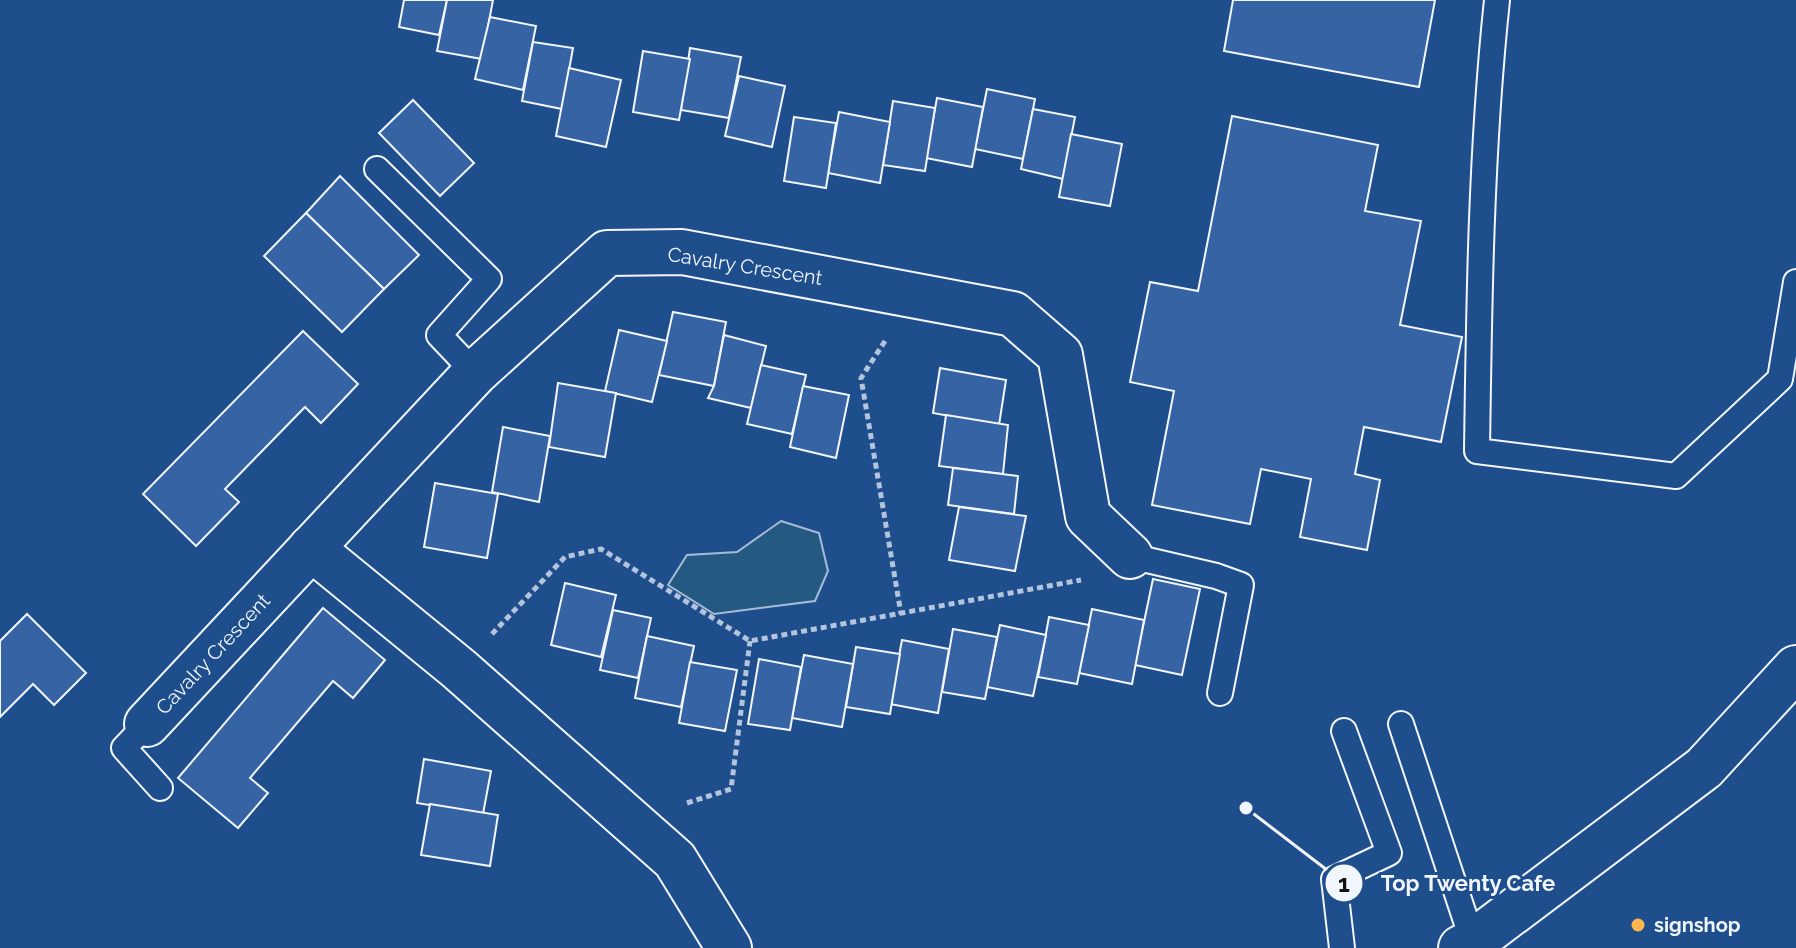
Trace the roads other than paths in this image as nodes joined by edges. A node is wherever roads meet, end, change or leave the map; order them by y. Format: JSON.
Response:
{"nodes":[{"id":1,"x":1497,"y":0,"type":"edge"},
{"id":2,"x":377,"y":169,"type":"dead end"},
{"id":3,"x":1796,"y":282,"type":"edge"},
{"id":4,"x":475,"y":373,"type":"junction"},
{"id":5,"x":311,"y":548,"type":"junction"},
{"id":6,"x":1130,"y":556,"type":"joint"},
{"id":7,"x":1796,"y":668,"type":"edge"},
{"id":8,"x":1220,"y":693,"type":"dead end"},
{"id":9,"x":147,"y":724,"type":"joint"},
{"id":10,"x":1401,"y":724,"type":"dead end"},
{"id":11,"x":1344,"y":731,"type":"dead end"},
{"id":12,"x":160,"y":788,"type":"dead end"},
{"id":13,"x":1467,"y":945,"type":"edge"},
{"id":14,"x":729,"y":948,"type":"edge"},
{"id":15,"x":1342,"y":948,"type":"edge"}],
"edges":[{"from":1,"to":3,"type":"lane"},
{"from":2,"to":4,"type":"lane"},
{"from":4,"to":5,"type":"street","name":"Cavalry Crescent"},
{"from":4,"to":6,"type":"street","name":"Cavalry Crescent"},
{"from":5,"to":9,"type":"street","name":"Cavalry Crescent"},
{"from":5,"to":14,"type":"street"},
{"from":6,"to":8,"type":"lane"},
{"from":7,"to":13,"type":"street"},
{"from":9,"to":12,"type":"lane"},
{"from":10,"to":13,"type":"lane"},
{"from":11,"to":15,"type":"lane"}]}
